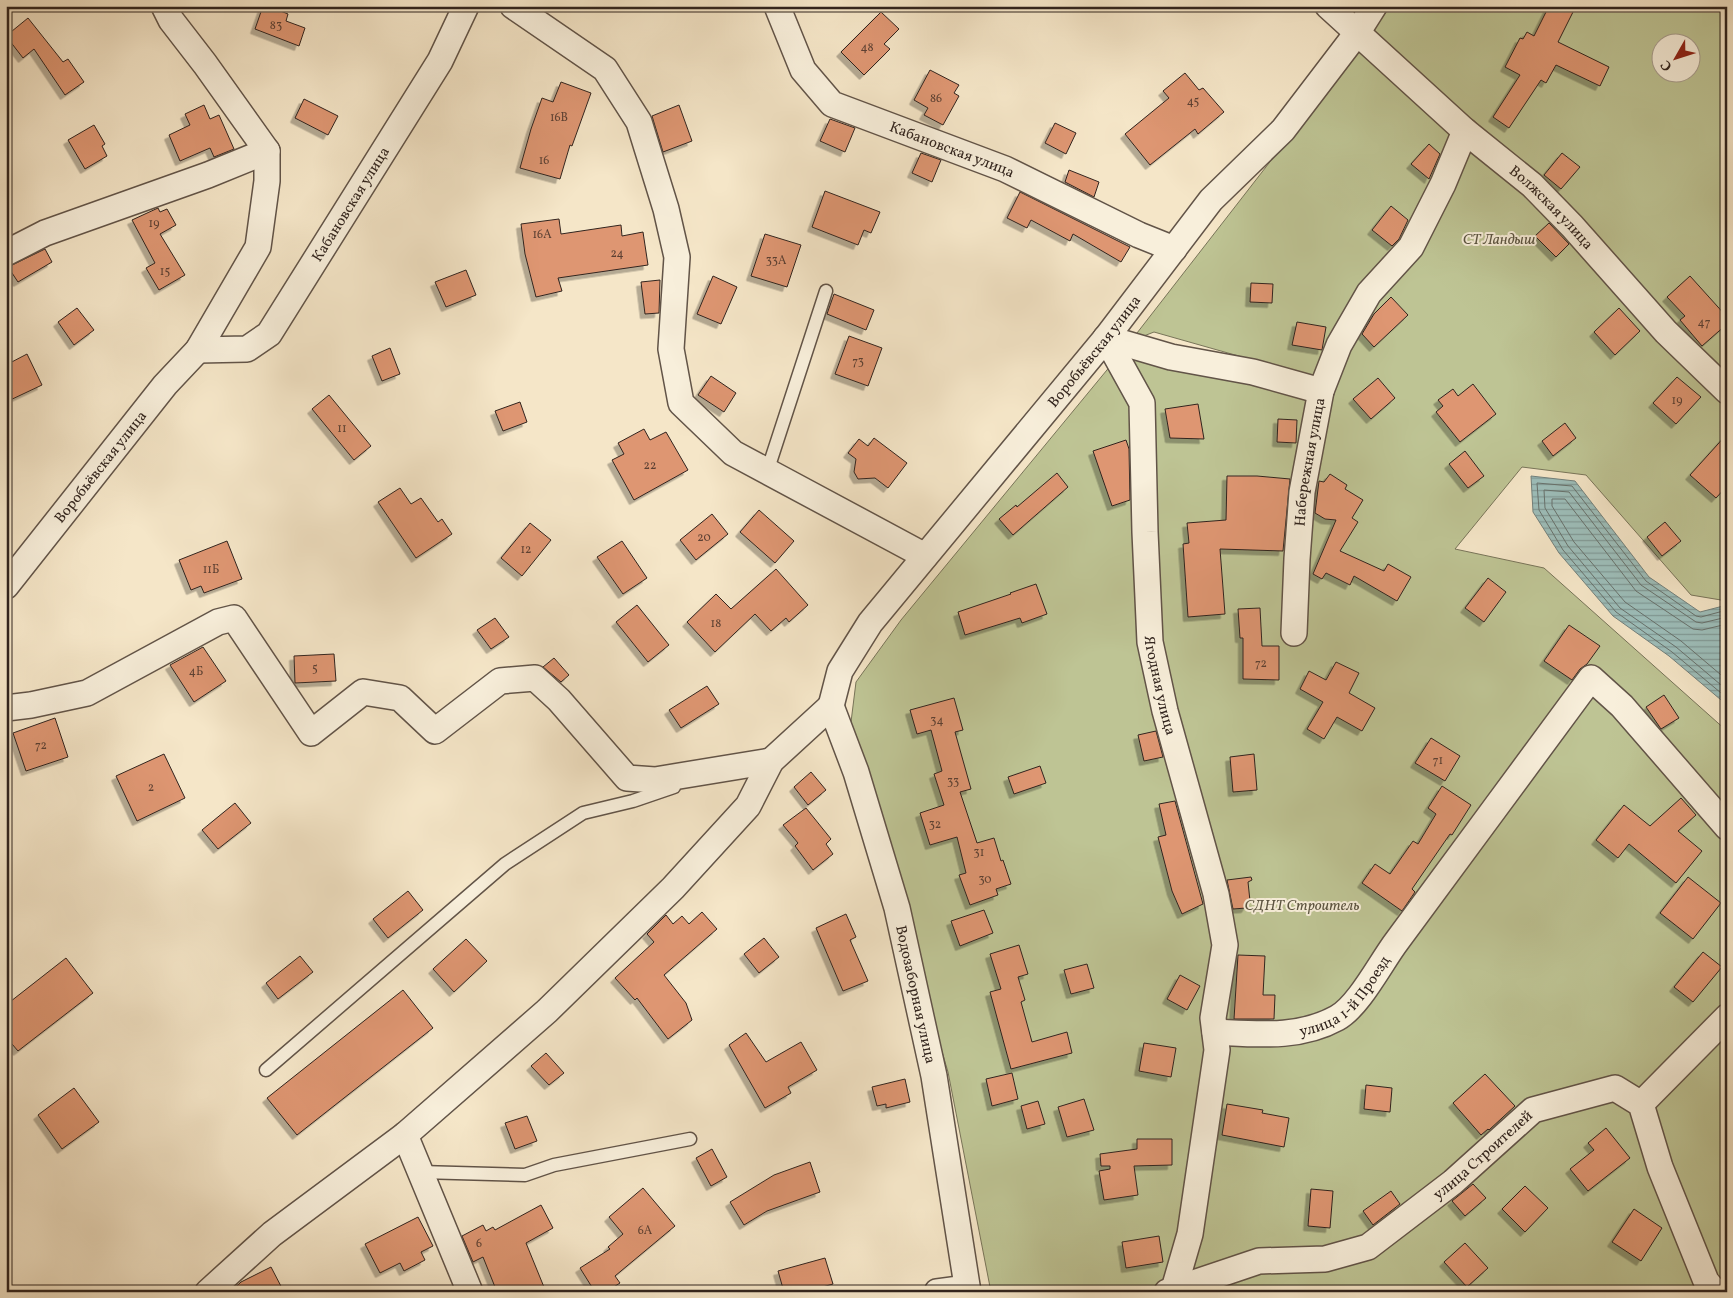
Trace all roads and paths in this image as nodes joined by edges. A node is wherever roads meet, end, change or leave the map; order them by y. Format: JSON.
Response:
{"nodes":[{"id":1,"x":164,"y":6,"type":"edge"},
{"id":2,"x":466,"y":6,"type":"edge"},
{"id":3,"x":512,"y":6,"type":"edge"},
{"id":4,"x":778,"y":6,"type":"edge"},
{"id":5,"x":1328,"y":6,"type":"edge"},
{"id":6,"x":1374,"y":6,"type":"edge"},
{"id":7,"x":1359,"y":35,"type":"junction"},
{"id":8,"x":1465,"y":131,"type":"junction"},
{"id":9,"x":267,"y":151,"type":"junction"},
{"id":10,"x":1174,"y":249,"type":"junction"},
{"id":11,"x":6,"y":253,"type":"edge"},
{"id":12,"x":826,"y":290,"type":"dead end"},
{"id":13,"x":1106,"y":338,"type":"junction"},
{"id":14,"x":198,"y":350,"type":"junction"},
{"id":15,"x":1321,"y":391,"type":"junction"},
{"id":16,"x":1727,"y":391,"type":"edge"},
{"id":17,"x":767,"y":472,"type":"junction"},
{"id":18,"x":925,"y":556,"type":"junction"},
{"id":19,"x":6,"y":586,"type":"edge"},
{"id":20,"x":1294,"y":634,"type":"dead end"},
{"id":21,"x":831,"y":706,"type":"junction"},
{"id":22,"x":6,"y":708,"type":"edge"},
{"id":23,"x":771,"y":761,"type":"junction"},
{"id":24,"x":734,"y":768,"type":"junction"},
{"id":25,"x":1727,"y":827,"type":"edge"},
{"id":26,"x":1727,"y":1017,"type":"edge"},
{"id":27,"x":1215,"y":1032,"type":"junction"},
{"id":28,"x":266,"y":1070,"type":"dead end"},
{"id":29,"x":1641,"y":1104,"type":"junction"},
{"id":30,"x":405,"y":1135,"type":"junction"},
{"id":31,"x":690,"y":1139,"type":"dead end"},
{"id":32,"x":420,"y":1172,"type":"junction"},
{"id":33,"x":968,"y":1290,"type":"edge"},
{"id":34,"x":1171,"y":1290,"type":"edge"},
{"id":35,"x":208,"y":1292,"type":"edge"},
{"id":36,"x":470,"y":1292,"type":"edge"},
{"id":37,"x":937,"y":1292,"type":"edge"},
{"id":38,"x":1715,"y":1292,"type":"edge"}],
"edges":[{"from":1,"to":9,"type":"street"},
{"from":2,"to":14,"type":"street","name":"Кабановская улица"},
{"from":3,"to":17,"type":"street"},
{"from":4,"to":10,"type":"street","name":"Кабановская улица"},
{"from":5,"to":7,"type":"street"},
{"from":6,"to":7,"type":"street","name":"Воробьёвская улица"},
{"from":7,"to":8,"type":"street","name":"Волжская улица"},
{"from":7,"to":10,"type":"street","name":"Воробьёвская улица"},
{"from":8,"to":15,"type":"street"},
{"from":8,"to":16,"type":"street","name":"Волжская улица"},
{"from":9,"to":11,"type":"street"},
{"from":9,"to":14,"type":"street","name":"Воробьёвская улица"},
{"from":10,"to":13,"type":"street","name":"Воробьёвская улица"},
{"from":12,"to":17,"type":"lane"},
{"from":13,"to":15,"type":"street","name":"Набережная улица"},
{"from":13,"to":18,"type":"street","name":"Воробьёвская улица"},
{"from":13,"to":27,"type":"street","name":"Ягодная улица"},
{"from":14,"to":19,"type":"street","name":"Воробьёвская улица"},
{"from":15,"to":20,"type":"street","name":"Набережная улица"},
{"from":17,"to":18,"type":"street"},
{"from":18,"to":21,"type":"street","name":"Воробьёвская улица"},
{"from":21,"to":23,"type":"street"},
{"from":21,"to":33,"type":"street","name":"Водозаборная улица"},
{"from":22,"to":24,"type":"street"},
{"from":23,"to":24,"type":"street"},
{"from":23,"to":30,"type":"street"},
{"from":24,"to":28,"type":"lane"},
{"from":25,"to":27,"type":"street","name":"улица 1-й Проезд"},
{"from":26,"to":29,"type":"street"},
{"from":27,"to":34,"type":"street"},
{"from":29,"to":34,"type":"street","name":"улица Строителей"},
{"from":29,"to":38,"type":"street"},
{"from":30,"to":32,"type":"street"},
{"from":30,"to":35,"type":"street"},
{"from":31,"to":32,"type":"lane"},
{"from":32,"to":36,"type":"street"},
{"from":33,"to":37,"type":"street"}]}
